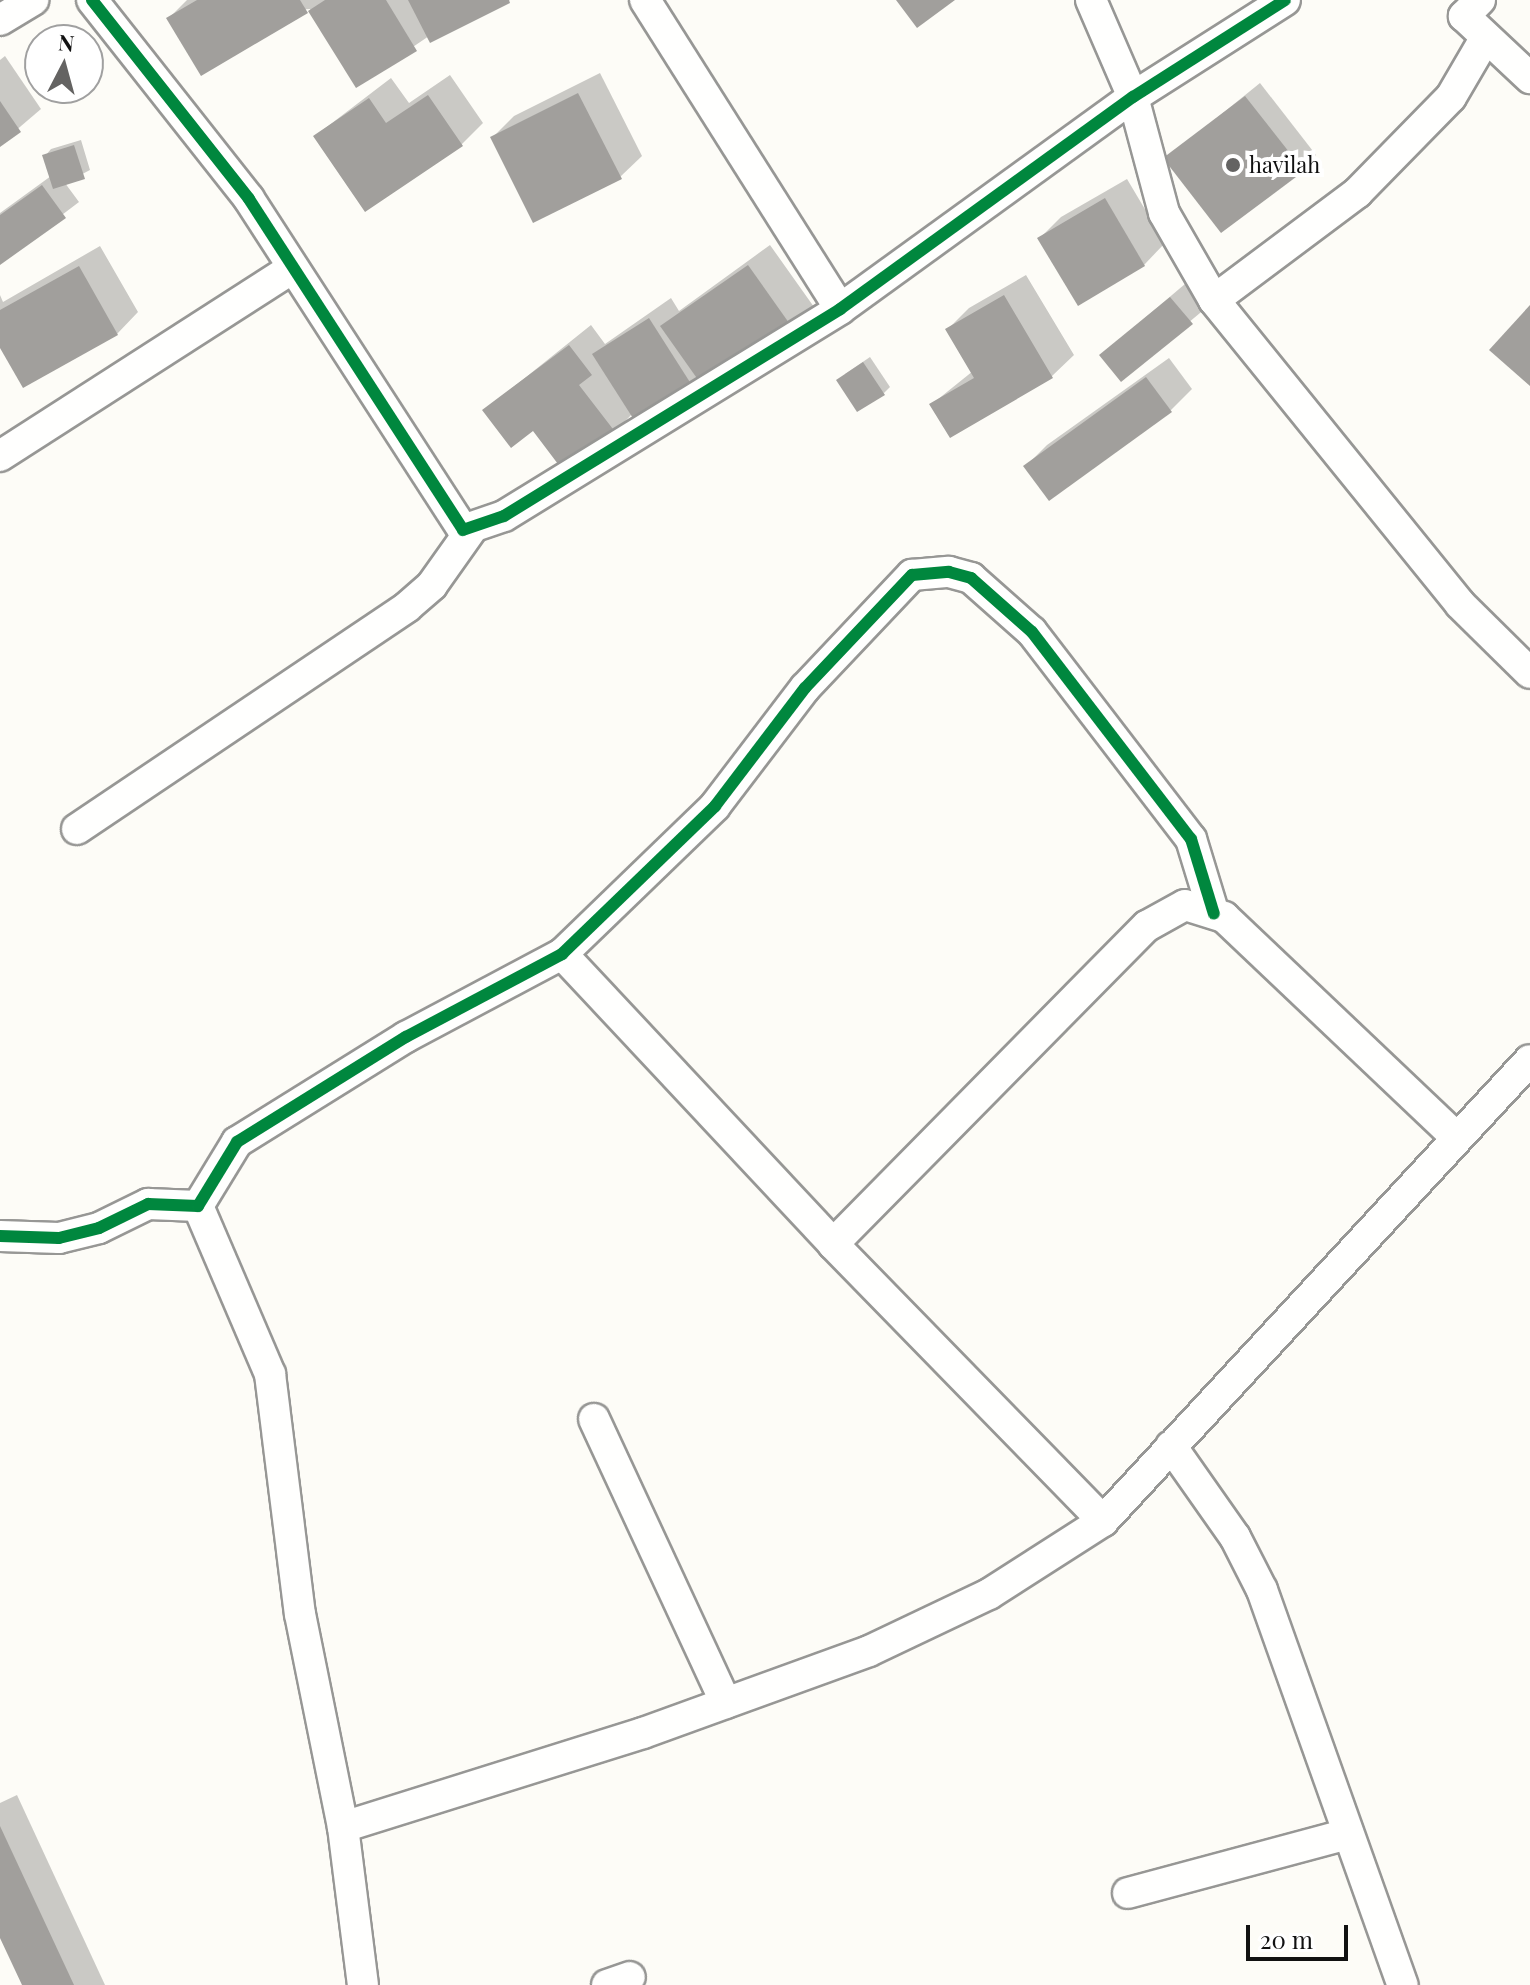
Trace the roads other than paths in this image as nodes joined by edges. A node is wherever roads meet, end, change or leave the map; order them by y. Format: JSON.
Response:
{"nodes":[{"id":1,"x":33,"y":0,"type":"edge"},
{"id":2,"x":92,"y":0,"type":"edge"},
{"id":3,"x":645,"y":0,"type":"edge"},
{"id":4,"x":1091,"y":0,"type":"edge"},
{"id":5,"x":1285,"y":0,"type":"edge"},
{"id":6,"x":1465,"y":5,"type":"edge"},
{"id":7,"x":0,"y":20,"type":"edge"},
{"id":8,"x":1486,"y":37,"type":"junction"},
{"id":9,"x":1530,"y":78,"type":"edge"},
{"id":10,"x":1133,"y":97,"type":"junction"},
{"id":11,"x":291,"y":269,"type":"junction"},
{"id":12,"x":1214,"y":300,"type":"junction"},
{"id":13,"x":840,"y":309,"type":"junction"},
{"id":14,"x":0,"y":456,"type":"edge"},
{"id":15,"x":471,"y":530,"type":"junction"},
{"id":16,"x":1530,"y":673,"type":"edge"},
{"id":17,"x":77,"y":829,"type":"dead end"},
{"id":18,"x":1214,"y":914,"type":"junction"},
{"id":19,"x":562,"y":954,"type":"junction"},
{"id":20,"x":1530,"y":1060,"type":"edge"},
{"id":21,"x":1455,"y":1136,"type":"junction"},
{"id":22,"x":198,"y":1206,"type":"junction"},
{"id":23,"x":0,"y":1236,"type":"edge"},
{"id":24,"x":833,"y":1244,"type":"junction"},
{"id":25,"x":594,"y":1419,"type":"dead end"},
{"id":26,"x":1171,"y":1446,"type":"junction"},
{"id":27,"x":1103,"y":1521,"type":"junction"},
{"id":28,"x":726,"y":1703,"type":"junction"},
{"id":29,"x":343,"y":1827,"type":"junction"},
{"id":30,"x":1348,"y":1834,"type":"junction"},
{"id":31,"x":1128,"y":1893,"type":"dead end"},
{"id":32,"x":363,"y":1985,"type":"edge"},
{"id":33,"x":1403,"y":1985,"type":"edge"}],
"edges":[{"from":1,"to":7,"type":"street"},
{"from":2,"to":11,"type":"street"},
{"from":3,"to":13,"type":"street"},
{"from":4,"to":10,"type":"street"},
{"from":5,"to":10,"type":"street"},
{"from":6,"to":8,"type":"street"},
{"from":8,"to":9,"type":"street"},
{"from":8,"to":12,"type":"street"},
{"from":10,"to":12,"type":"street"},
{"from":10,"to":13,"type":"street"},
{"from":11,"to":14,"type":"street"},
{"from":11,"to":15,"type":"street"},
{"from":12,"to":16,"type":"street"},
{"from":13,"to":15,"type":"street"},
{"from":15,"to":17,"type":"street"},
{"from":18,"to":19,"type":"street"},
{"from":18,"to":21,"type":"street"},
{"from":18,"to":24,"type":"street"},
{"from":19,"to":22,"type":"street"},
{"from":19,"to":24,"type":"street"},
{"from":20,"to":21,"type":"street"},
{"from":21,"to":26,"type":"street"},
{"from":22,"to":23,"type":"street"},
{"from":22,"to":29,"type":"street"},
{"from":24,"to":27,"type":"street"},
{"from":25,"to":28,"type":"street"},
{"from":26,"to":27,"type":"street"},
{"from":26,"to":30,"type":"street"},
{"from":27,"to":28,"type":"street"},
{"from":28,"to":29,"type":"street"},
{"from":29,"to":32,"type":"street"},
{"from":30,"to":31,"type":"street"},
{"from":30,"to":33,"type":"street"}]}
